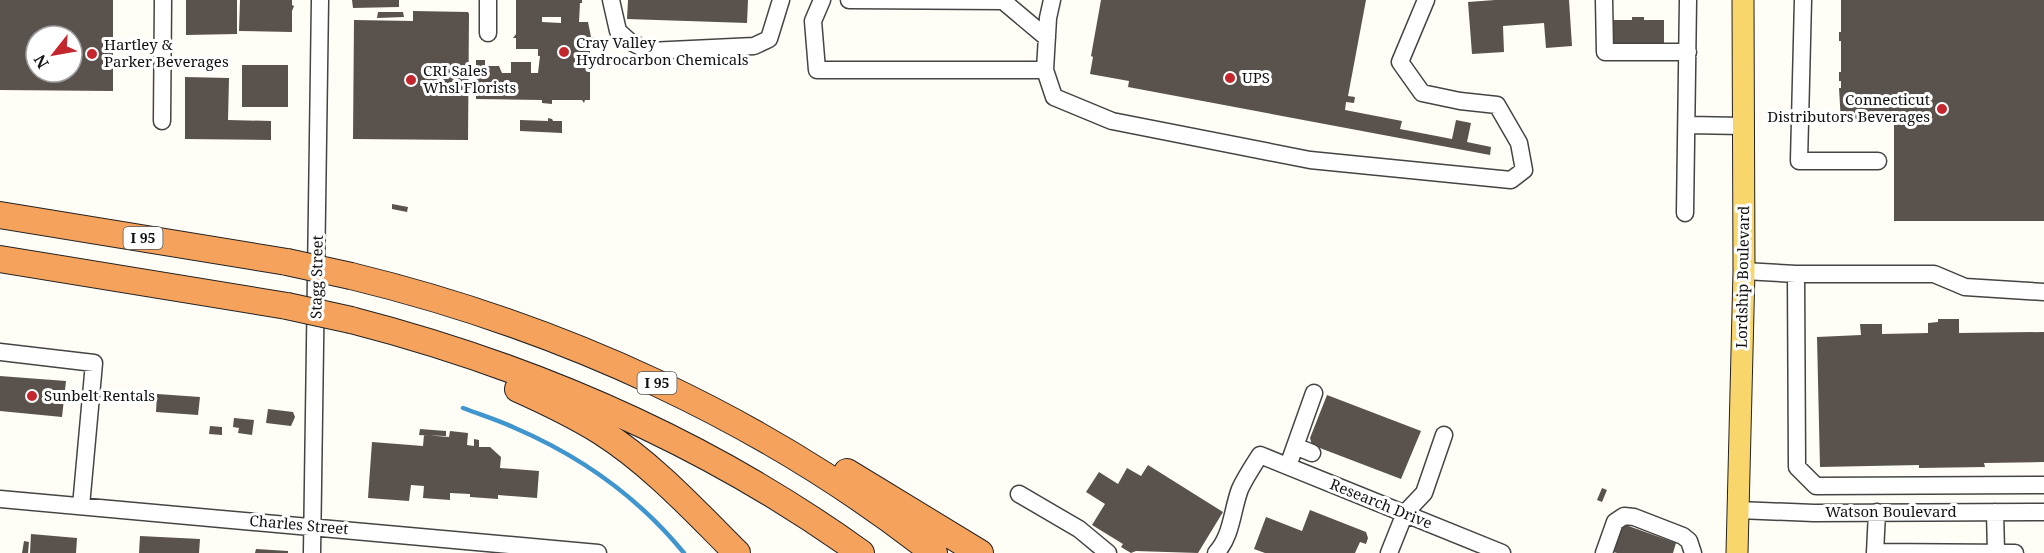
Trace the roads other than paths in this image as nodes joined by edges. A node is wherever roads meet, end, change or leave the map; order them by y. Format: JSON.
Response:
{"nodes":[{"id":1,"x":163,"y":0,"type":"edge"},
{"id":2,"x":320,"y":0,"type":"edge"},
{"id":3,"x":488,"y":0,"type":"edge"},
{"id":4,"x":611,"y":0,"type":"edge"},
{"id":5,"x":781,"y":0,"type":"edge"},
{"id":6,"x":822,"y":0,"type":"edge"},
{"id":7,"x":849,"y":0,"type":"edge"},
{"id":8,"x":1052,"y":0,"type":"edge"},
{"id":9,"x":1426,"y":0,"type":"edge"},
{"id":10,"x":1604,"y":0,"type":"edge"},
{"id":11,"x":1688,"y":0,"type":"edge"},
{"id":12,"x":1743,"y":0,"type":"edge"},
{"id":13,"x":1803,"y":0,"type":"edge"},
{"id":14,"x":488,"y":33,"type":"dead end"},
{"id":15,"x":1047,"y":38,"type":"junction"},
{"id":16,"x":1688,"y":52,"type":"junction"},
{"id":17,"x":1045,"y":70,"type":"junction"},
{"id":18,"x":162,"y":122,"type":"dead end"},
{"id":19,"x":1687,"y":125,"type":"junction"},
{"id":20,"x":1743,"y":126,"type":"junction"},
{"id":21,"x":1878,"y":161,"type":"dead end"},
{"id":22,"x":1685,"y":213,"type":"dead end"},
{"id":23,"x":0,"y":215,"type":"edge"},
{"id":24,"x":0,"y":259,"type":"edge"},
{"id":25,"x":1744,"y":271,"type":"junction"},
{"id":26,"x":1796,"y":274,"type":"junction"},
{"id":27,"x":2044,"y":292,"type":"edge"},
{"id":28,"x":356,"y":322,"type":"junction"},
{"id":29,"x":0,"y":352,"type":"edge"},
{"id":30,"x":671,"y":390,"type":"junction"},
{"id":31,"x":1314,"y":393,"type":"dead end"},
{"id":32,"x":1444,"y":435,"type":"dead end"},
{"id":33,"x":1295,"y":446,"type":"junction"},
{"id":34,"x":1312,"y":453,"type":"dead end"},
{"id":35,"x":1288,"y":466,"type":"junction"},
{"id":36,"x":2044,"y":485,"type":"edge"},
{"id":37,"x":1019,"y":494,"type":"dead end"},
{"id":38,"x":0,"y":499,"type":"edge"},
{"id":39,"x":81,"y":506,"type":"junction"},
{"id":40,"x":1738,"y":510,"type":"junction"},
{"id":41,"x":1876,"y":512,"type":"junction"},
{"id":42,"x":1995,"y":512,"type":"junction"},
{"id":43,"x":2044,"y":512,"type":"edge"},
{"id":44,"x":1405,"y":513,"type":"junction"},
{"id":45,"x":313,"y":526,"type":"junction"},
{"id":46,"x":1691,"y":547,"type":"edge"},
{"id":47,"x":1996,"y":552,"type":"edge"},
{"id":48,"x":312,"y":553,"type":"edge"},
{"id":49,"x":598,"y":553,"type":"edge"},
{"id":50,"x":737,"y":553,"type":"edge"},
{"id":51,"x":861,"y":553,"type":"edge"},
{"id":52,"x":934,"y":553,"type":"edge"},
{"id":53,"x":980,"y":553,"type":"edge"},
{"id":54,"x":1108,"y":553,"type":"edge"},
{"id":55,"x":1216,"y":553,"type":"edge"},
{"id":56,"x":1389,"y":553,"type":"edge"},
{"id":57,"x":1502,"y":553,"type":"edge"},
{"id":58,"x":1604,"y":553,"type":"edge"},
{"id":59,"x":1737,"y":553,"type":"edge"},
{"id":60,"x":1875,"y":553,"type":"edge"},
{"id":61,"x":2015,"y":553,"type":"edge"}],
"edges":[{"from":1,"to":18,"type":"street"},
{"from":2,"to":45,"type":"street","name":"Stagg Street"},
{"from":3,"to":14,"type":"street"},
{"from":4,"to":5,"type":"street"},
{"from":6,"to":17,"type":"street"},
{"from":7,"to":15,"type":"street"},
{"from":8,"to":15,"type":"street"},
{"from":9,"to":17,"type":"street"},
{"from":10,"to":16,"type":"street"},
{"from":11,"to":16,"type":"street"},
{"from":12,"to":20,"type":"main road","name":"Lordship Boulevard"},
{"from":13,"to":21,"type":"street"},
{"from":15,"to":17,"type":"street"},
{"from":16,"to":19,"type":"street"},
{"from":19,"to":20,"type":"street"},
{"from":19,"to":22,"type":"street"},
{"from":20,"to":25,"type":"main road","name":"Lordship Boulevard"},
{"from":23,"to":30,"type":"highway","number":"I 95","bridge":true},
{"from":24,"to":28,"type":"highway","bridge":true},
{"from":25,"to":26,"type":"street"},
{"from":25,"to":40,"type":"main road","name":"Lordship Boulevard"},
{"from":26,"to":27,"type":"street"},
{"from":26,"to":36,"type":"street"},
{"from":28,"to":50,"type":"highway"},
{"from":28,"to":51,"type":"highway"},
{"from":29,"to":39,"type":"street"},
{"from":30,"to":52,"type":"highway","number":"I 95"},
{"from":30,"to":53,"type":"highway"},
{"from":31,"to":33,"type":"street"},
{"from":32,"to":44,"type":"street"},
{"from":33,"to":34,"type":"street"},
{"from":33,"to":35,"type":"street"},
{"from":35,"to":44,"type":"street","name":"Research Drive"},
{"from":35,"to":55,"type":"street","name":"Research Drive"},
{"from":37,"to":54,"type":"street"},
{"from":38,"to":39,"type":"street","name":"Charles Street"},
{"from":39,"to":45,"type":"street","name":"Charles Street"},
{"from":40,"to":41,"type":"street","name":"Watson Boulevard"},
{"from":40,"to":59,"type":"main road","name":"Lordship Boulevard"},
{"from":41,"to":42,"type":"street","name":"Watson Boulevard"},
{"from":41,"to":60,"type":"street"},
{"from":42,"to":43,"type":"street","name":"Watson Boulevard"},
{"from":42,"to":47,"type":"street"},
{"from":44,"to":56,"type":"street"},
{"from":44,"to":57,"type":"street","name":"Research Drive"},
{"from":45,"to":48,"type":"street","name":"Stagg Street"},
{"from":45,"to":49,"type":"street","name":"Charles Street"},
{"from":46,"to":58,"type":"street"},
{"from":47,"to":60,"type":"street"},
{"from":47,"to":61,"type":"street"}]}
